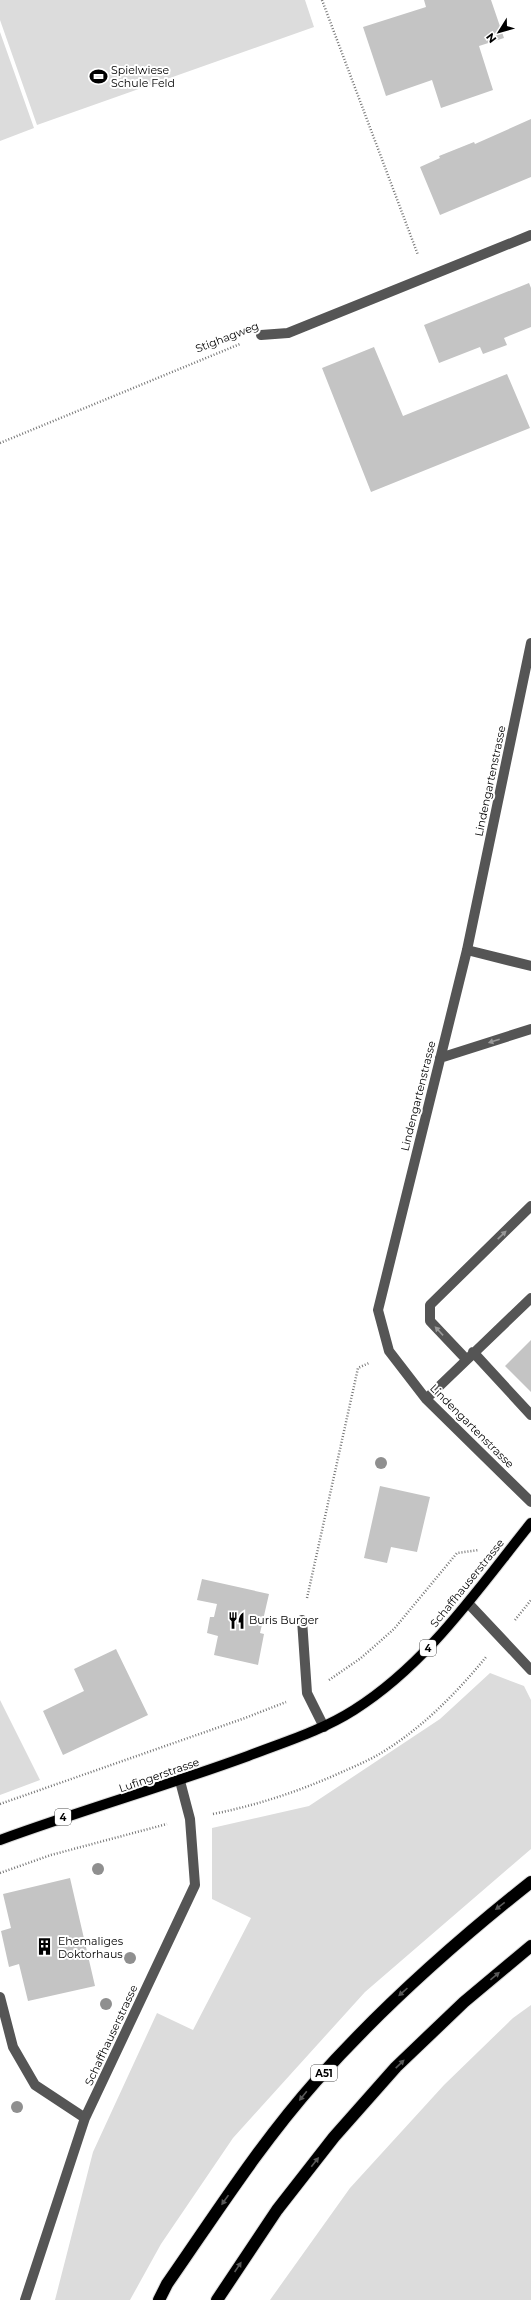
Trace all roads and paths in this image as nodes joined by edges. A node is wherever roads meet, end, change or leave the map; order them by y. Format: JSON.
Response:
{"nodes":[{"id":1,"x":322,"y":0,"type":"edge"},
{"id":2,"x":531,"y":235,"type":"edge"},
{"id":3,"x":426,"y":276,"type":"junction"},
{"id":4,"x":261,"y":335,"type":"joint"},
{"id":5,"x":0,"y":443,"type":"edge"},
{"id":6,"x":531,"y":643,"type":"edge"},
{"id":7,"x":467,"y":950,"type":"junction"},
{"id":8,"x":531,"y":966,"type":"edge"},
{"id":9,"x":531,"y":1029,"type":"edge"},
{"id":10,"x":440,"y":1058,"type":"junction"},
{"id":11,"x":531,"y":1206,"type":"edge"},
{"id":12,"x":531,"y":1298,"type":"edge"},
{"id":13,"x":389,"y":1351,"type":"junction"},
{"id":14,"x":470,"y":1356,"type":"junction"},
{"id":15,"x":426,"y":1399,"type":"junction"},
{"id":16,"x":531,"y":1414,"type":"edge"},
{"id":17,"x":531,"y":1502,"type":"edge"},
{"id":18,"x":531,"y":1523,"type":"edge"},
{"id":19,"x":458,"y":1553,"type":"dead end"},
{"id":20,"x":468,"y":1603,"type":"junction"},
{"id":21,"x":302,"y":1620,"type":"joint"},
{"id":22,"x":531,"y":1670,"type":"edge"},
{"id":23,"x":462,"y":1686,"type":"dead end"},
{"id":24,"x":307,"y":1693,"type":"junction"},
{"id":25,"x":324,"y":1727,"type":"junction"},
{"id":26,"x":180,"y":1781,"type":"junction"},
{"id":27,"x":0,"y":1804,"type":"edge"},
{"id":28,"x":190,"y":1819,"type":"junction"},
{"id":29,"x":0,"y":1840,"type":"edge"},
{"id":30,"x":0,"y":1873,"type":"edge"},
{"id":31,"x":531,"y":1882,"type":"edge"},
{"id":32,"x":531,"y":1946,"type":"edge"},
{"id":33,"x":0,"y":1997,"type":"edge"},
{"id":34,"x":85,"y":2118,"type":"junction"},
{"id":35,"x":25,"y":2300,"type":"edge"},
{"id":36,"x":159,"y":2300,"type":"edge"},
{"id":37,"x":217,"y":2300,"type":"edge"}],
"edges":[{"from":1,"to":3,"type":"path"},
{"from":2,"to":3,"type":"street","name":"Stighagweg"},
{"from":3,"to":4,"type":"street","name":"Stighagweg"},
{"from":4,"to":5,"type":"path","name":"Stighagweg"},
{"from":6,"to":7,"type":"street","name":"Lindengartenstrasse"},
{"from":7,"to":8,"type":"street"},
{"from":7,"to":10,"type":"street","name":"Lindengartenstrasse"},
{"from":9,"to":10,"type":"street","one_way":true},
{"from":10,"to":13,"type":"street","name":"Lindengartenstrasse"},
{"from":14,"to":11,"type":"street","one_way":true},
{"from":12,"to":14,"type":"street"},
{"from":13,"to":15,"type":"street","name":"Lindengartenstrasse"},
{"from":13,"to":21,"type":"path"},
{"from":14,"to":15,"type":"street"},
{"from":14,"to":16,"type":"street"},
{"from":15,"to":17,"type":"street","name":"Lindengartenstrasse"},
{"from":18,"to":20,"type":"main road","name":"Schaffhauserstrasse","number":"4"},
{"from":19,"to":24,"type":"path"},
{"from":20,"to":22,"type":"street"},
{"from":20,"to":25,"type":"main road","name":"Schaffhauserstrasse","number":"4"},
{"from":21,"to":24,"type":"street"},
{"from":23,"to":28,"type":"path"},
{"from":24,"to":25,"type":"street"},
{"from":24,"to":27,"type":"path"},
{"from":25,"to":26,"type":"main road","name":"Lufingerstrasse","number":"4"},
{"from":26,"to":28,"type":"street","name":"Schaffhauserstrasse"},
{"from":26,"to":29,"type":"main road","name":"Lufingerstrasse","number":"4"},
{"from":28,"to":30,"type":"path"},
{"from":28,"to":34,"type":"street","name":"Schaffhauserstrasse"},
{"from":31,"to":36,"type":"highway","number":"A51","one_way":true},
{"from":37,"to":32,"type":"highway","one_way":true},
{"from":33,"to":34,"type":"street"},
{"from":34,"to":35,"type":"street","name":"Schaffhauserstrasse"}]}
